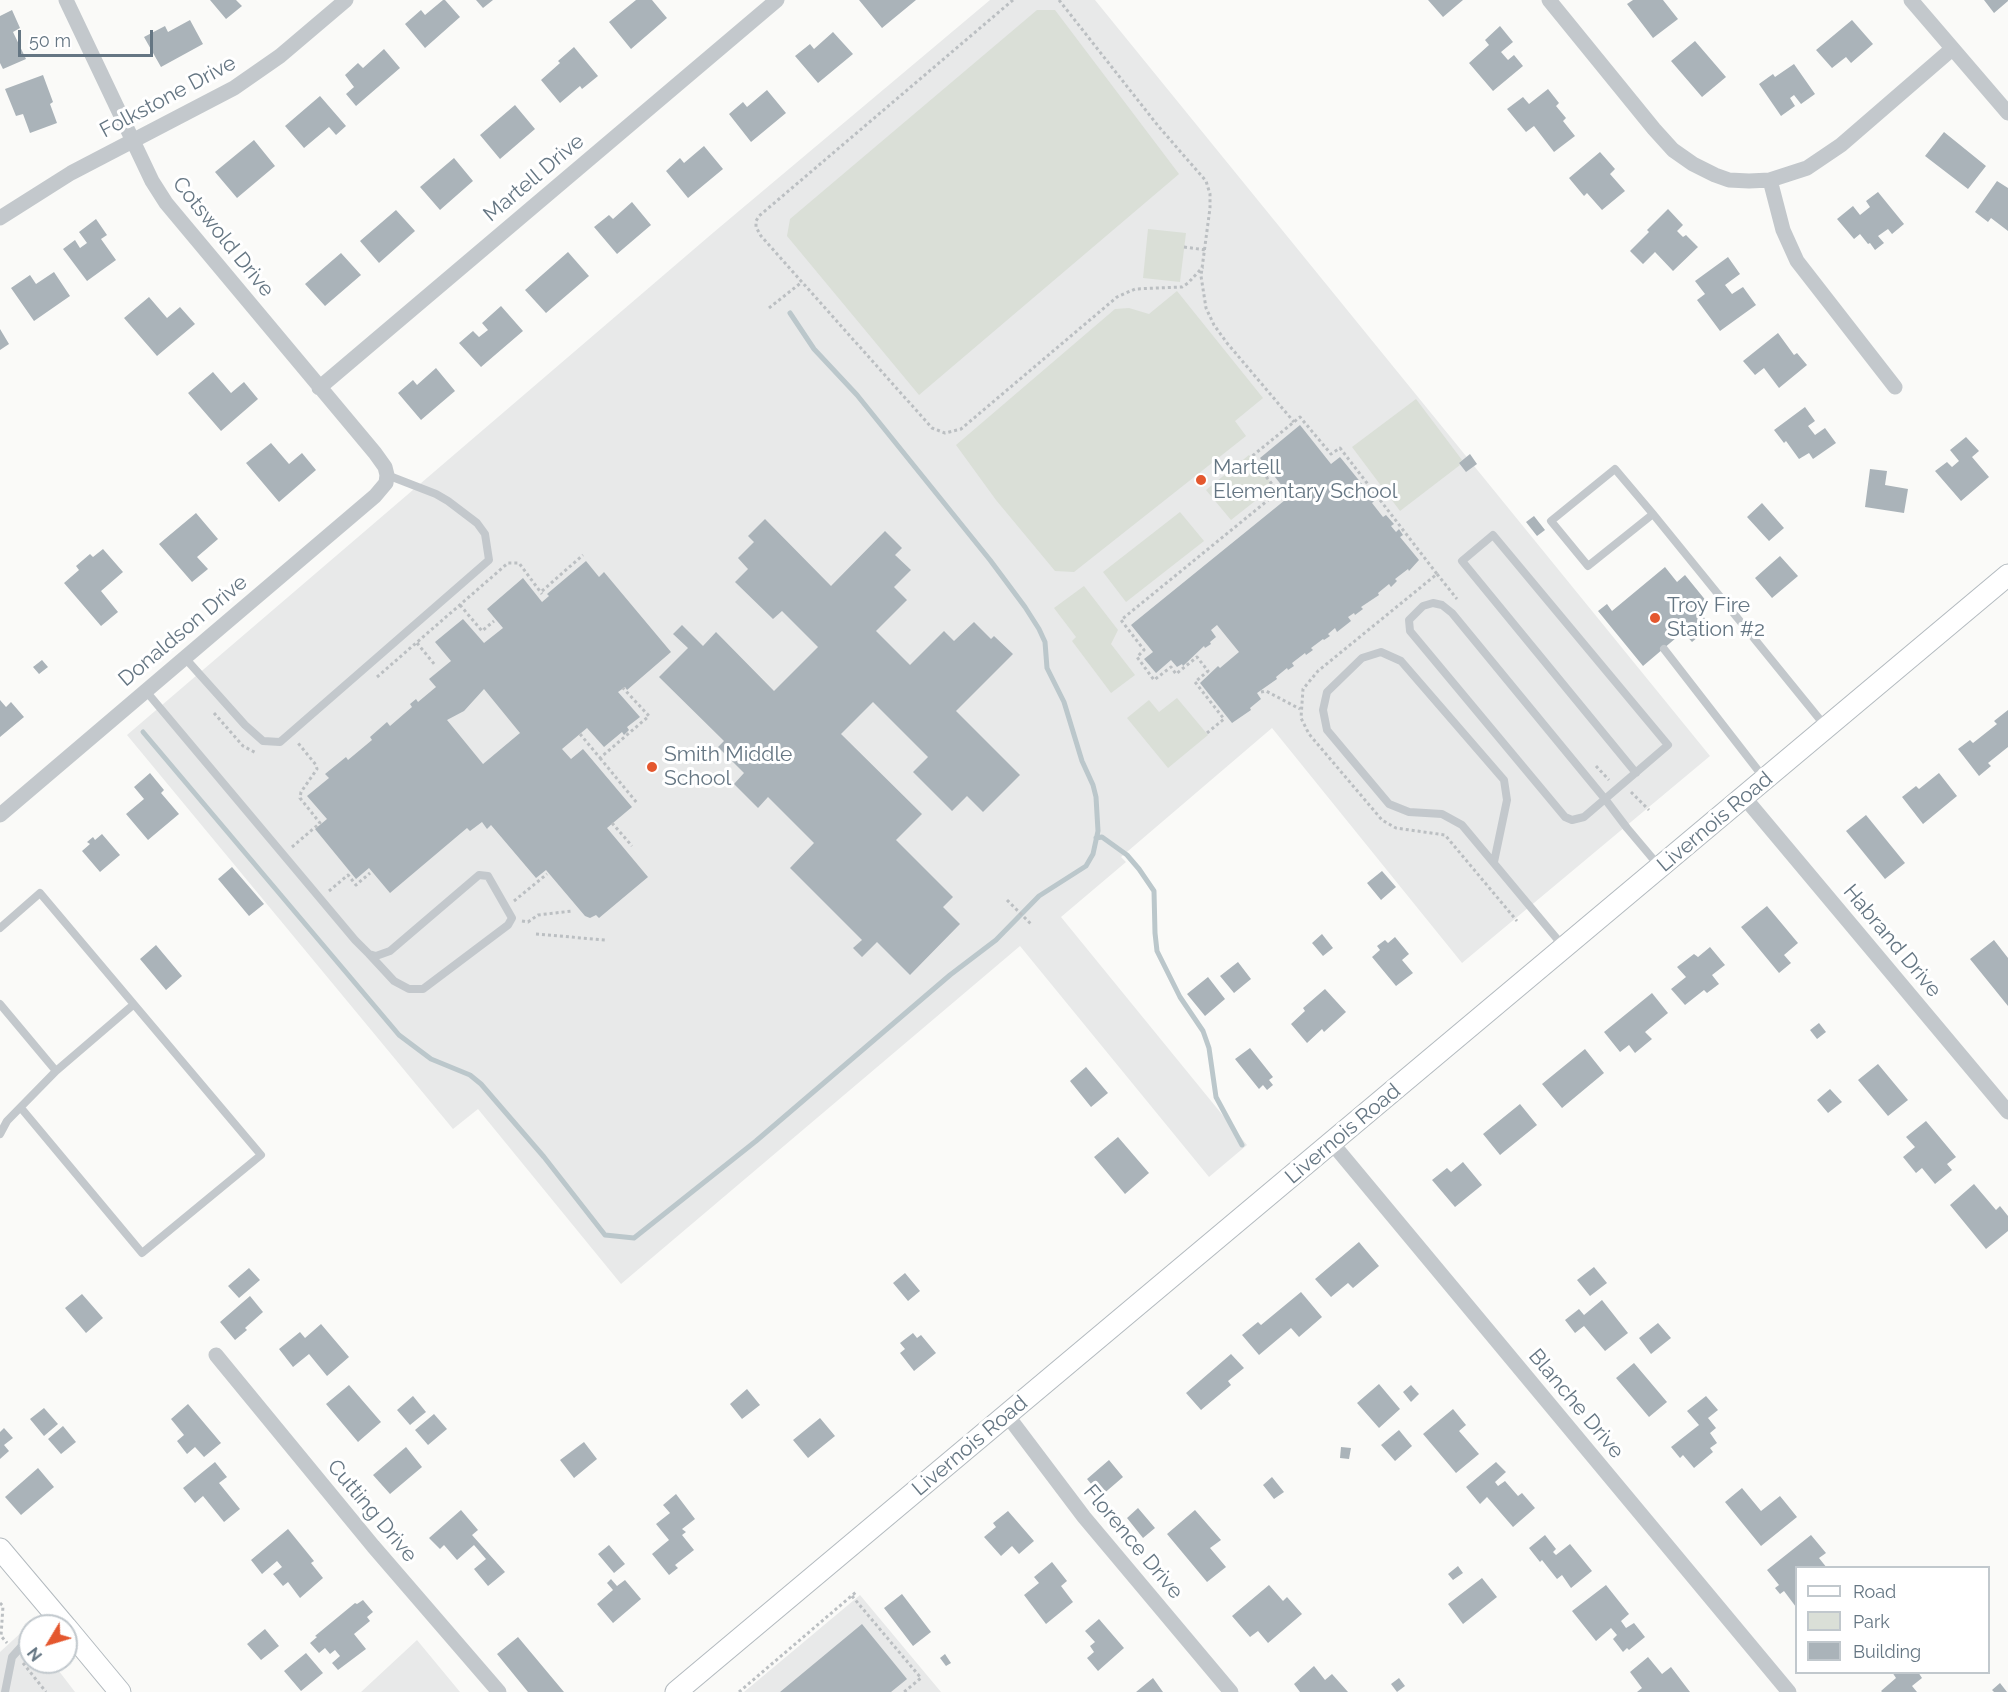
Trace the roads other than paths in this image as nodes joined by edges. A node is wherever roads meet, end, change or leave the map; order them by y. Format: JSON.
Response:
{"nodes":[{"id":1,"x":66,"y":0,"type":"edge"},
{"id":2,"x":346,"y":0,"type":"edge"},
{"id":3,"x":777,"y":0,"type":"edge"},
{"id":4,"x":1549,"y":0,"type":"edge"},
{"id":5,"x":1911,"y":0,"type":"edge"},
{"id":6,"x":1952,"y":49,"type":"junction"},
{"id":7,"x":2008,"y":113,"type":"edge"},
{"id":8,"x":133,"y":141,"type":"junction"},
{"id":9,"x":1770,"y":180,"type":"junction"},
{"id":10,"x":0,"y":218,"type":"edge"},
{"id":11,"x":1895,"y":387,"type":"dead end"},
{"id":12,"x":319,"y":388,"type":"junction"},
{"id":13,"x":387,"y":476,"type":"junction"},
{"id":14,"x":1653,"y":514,"type":"junction"},
{"id":15,"x":2008,"y":575,"type":"edge"},
{"id":16,"x":1664,"y":649,"type":"dead end"},
{"id":17,"x":185,"y":657,"type":"junction"},
{"id":18,"x":146,"y":690,"type":"junction"},
{"id":19,"x":1827,"y":728,"type":"junction"},
{"id":20,"x":1636,"y":773,"type":"junction"},
{"id":21,"x":1765,"y":779,"type":"junction"},
{"id":22,"x":1744,"y":797,"type":"junction"},
{"id":23,"x":1605,"y":799,"type":"junction"},
{"id":24,"x":0,"y":815,"type":"edge"},
{"id":25,"x":1494,"y":862,"type":"junction"},
{"id":26,"x":1660,"y":867,"type":"junction"},
{"id":27,"x":0,"y":928,"type":"edge"},
{"id":28,"x":1564,"y":948,"type":"junction"},
{"id":29,"x":369,"y":954,"type":"junction"},
{"id":30,"x":0,"y":1004,"type":"edge"},
{"id":31,"x":133,"y":1005,"type":"junction"},
{"id":32,"x":56,"y":1071,"type":"junction"},
{"id":33,"x":21,"y":1108,"type":"junction"},
{"id":34,"x":2008,"y":1112,"type":"edge"},
{"id":35,"x":0,"y":1134,"type":"edge"},
{"id":36,"x":1332,"y":1143,"type":"junction"},
{"id":37,"x":216,"y":1355,"type":"dead end"},
{"id":38,"x":1007,"y":1415,"type":"junction"},
{"id":39,"x":0,"y":1549,"type":"edge"},
{"id":40,"x":49,"y":1614,"type":"edge"},
{"id":41,"x":78,"y":1648,"type":"edge"},
{"id":42,"x":18,"y":1651,"type":"edge"},
{"id":43,"x":114,"y":1688,"type":"edge"},
{"id":44,"x":5,"y":1692,"type":"edge"},
{"id":45,"x":500,"y":1692,"type":"edge"},
{"id":46,"x":676,"y":1692,"type":"edge"},
{"id":47,"x":1231,"y":1692,"type":"edge"},
{"id":48,"x":1789,"y":1692,"type":"edge"}],
"edges":[{"from":1,"to":8,"type":"street","name":"Cotswold Drive"},
{"from":2,"to":8,"type":"street","name":"Folkstone Drive"},
{"from":3,"to":12,"type":"street","name":"Martell Drive"},
{"from":4,"to":9,"type":"street"},
{"from":5,"to":6,"type":"street"},
{"from":6,"to":7,"type":"street"},
{"from":6,"to":9,"type":"street"},
{"from":8,"to":10,"type":"street","name":"Folkstone Drive"},
{"from":8,"to":12,"type":"street","name":"Cotswold Drive"},
{"from":9,"to":11,"type":"street"},
{"from":12,"to":13,"type":"street","name":"Cotswold Drive"},
{"from":13,"to":17,"type":"street","name":"Donaldson Drive"},
{"from":13,"to":17,"type":"lane"},
{"from":14,"to":14,"type":"lane"},
{"from":14,"to":19,"type":"lane"},
{"from":15,"to":19,"type":"main road","name":"Livernois Road"},
{"from":16,"to":21,"type":"lane"},
{"from":17,"to":18,"type":"street","name":"Donaldson Drive"},
{"from":18,"to":24,"type":"street","name":"Donaldson Drive"},
{"from":18,"to":29,"type":"lane"},
{"from":19,"to":21,"type":"main road","name":"Livernois Road"},
{"from":20,"to":20,"type":"lane"},
{"from":20,"to":23,"type":"lane"},
{"from":21,"to":22,"type":"main road","name":"Livernois Road"},
{"from":22,"to":26,"type":"main road","name":"Livernois Road"},
{"from":22,"to":34,"type":"street","name":"Habrand Drive"},
{"from":23,"to":23,"type":"lane"},
{"from":23,"to":26,"type":"lane"},
{"from":25,"to":25,"type":"lane"},
{"from":25,"to":28,"type":"lane"},
{"from":26,"to":28,"type":"main road","name":"Livernois Road"},
{"from":27,"to":31,"type":"lane"},
{"from":28,"to":36,"type":"main road","name":"Livernois Road"},
{"from":29,"to":29,"type":"lane"},
{"from":30,"to":32,"type":"lane"},
{"from":31,"to":32,"type":"lane"},
{"from":31,"to":33,"type":"lane"},
{"from":32,"to":33,"type":"lane"},
{"from":33,"to":35,"type":"lane"},
{"from":36,"to":38,"type":"main road","name":"Livernois Road"},
{"from":36,"to":48,"type":"street","name":"Blanche Drive"},
{"from":37,"to":45,"type":"street","name":"Cutting Drive"},
{"from":38,"to":46,"type":"main road","name":"Livernois Road"},
{"from":38,"to":47,"type":"street","name":"Florence Drive"},
{"from":39,"to":40,"type":"main road"},
{"from":41,"to":43,"type":"main road"},
{"from":42,"to":44,"type":"lane"}]}
